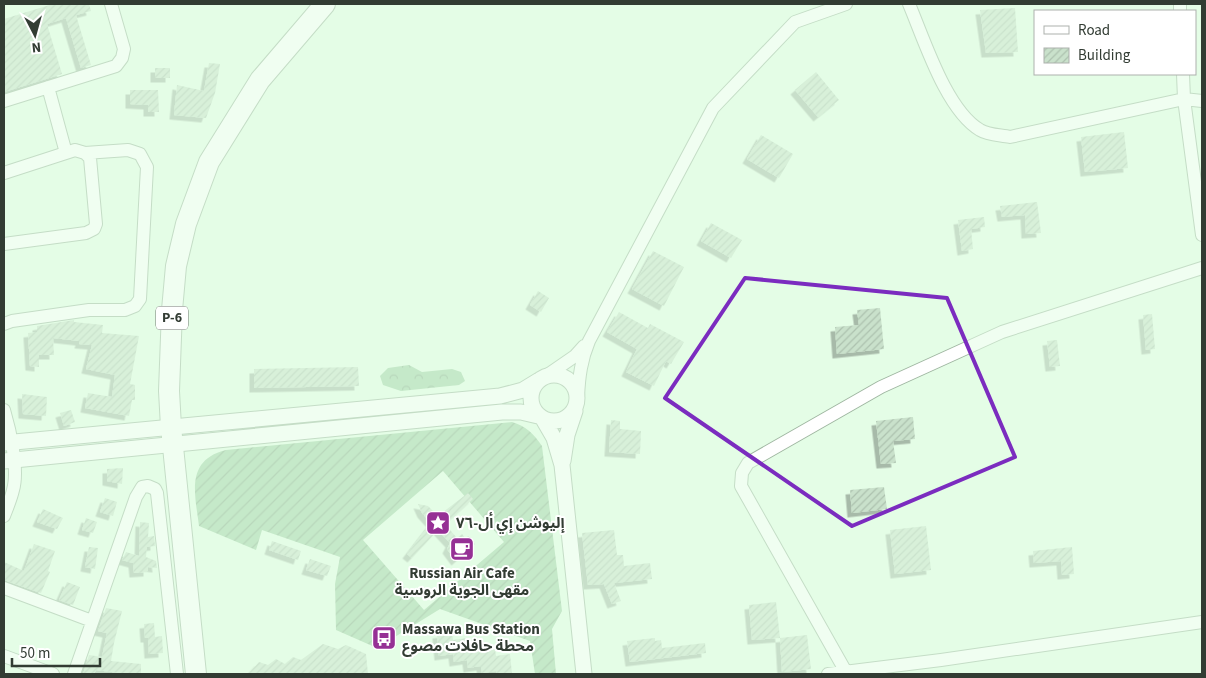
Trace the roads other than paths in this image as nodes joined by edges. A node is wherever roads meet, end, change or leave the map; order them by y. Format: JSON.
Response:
{"nodes":[{"id":1,"x":111,"y":4,"type":"edge"},
{"id":2,"x":325,"y":4,"type":"edge"},
{"id":3,"x":846,"y":4,"type":"edge"},
{"id":4,"x":910,"y":4,"type":"edge"},
{"id":5,"x":1183,"y":75,"type":"edge"},
{"id":6,"x":48,"y":87,"type":"junction"},
{"id":7,"x":1184,"y":100,"type":"junction"},
{"id":8,"x":4,"y":101,"type":"edge"},
{"id":9,"x":1202,"y":101,"type":"edge"},
{"id":10,"x":66,"y":153,"type":"junction"},
{"id":11,"x":85,"y":153,"type":"junction"},
{"id":12,"x":4,"y":173,"type":"edge"},
{"id":13,"x":1202,"y":235,"type":"edge"},
{"id":14,"x":4,"y":244,"type":"edge"},
{"id":15,"x":1202,"y":268,"type":"edge"},
{"id":16,"x":4,"y":324,"type":"edge"},
{"id":17,"x":589,"y":341,"type":"junction"},
{"id":18,"x":543,"y":377,"type":"junction"},
{"id":19,"x":577,"y":401,"type":"junction"},
{"id":20,"x":4,"y":410,"type":"edge"},
{"id":21,"x":540,"y":417,"type":"junction"},
{"id":22,"x":172,"y":436,"type":"junction"},
{"id":23,"x":8,"y":443,"type":"edge"},
{"id":24,"x":9,"y":461,"type":"edge"},
{"id":25,"x":562,"y":465,"type":"junction"},
{"id":26,"x":4,"y":516,"type":"edge"},
{"id":27,"x":4,"y":588,"type":"edge"},
{"id":28,"x":92,"y":622,"type":"junction"},
{"id":29,"x":1202,"y":622,"type":"edge"},
{"id":30,"x":4,"y":656,"type":"edge"},
{"id":31,"x":846,"y":672,"type":"junction"},
{"id":32,"x":53,"y":674,"type":"edge"},
{"id":33,"x":74,"y":674,"type":"edge"},
{"id":34,"x":176,"y":674,"type":"edge"},
{"id":35,"x":196,"y":674,"type":"edge"},
{"id":36,"x":584,"y":674,"type":"edge"},
{"id":37,"x":828,"y":674,"type":"edge"}],
"edges":[{"from":1,"to":6,"type":"street"},
{"from":2,"to":22,"type":"highway","number":"P-6"},
{"from":3,"to":17,"type":"street"},
{"from":4,"to":7,"type":"street"},
{"from":5,"to":7,"type":"street"},
{"from":6,"to":8,"type":"street"},
{"from":6,"to":10,"type":"street"},
{"from":7,"to":9,"type":"street"},
{"from":7,"to":13,"type":"street"},
{"from":10,"to":11,"type":"street"},
{"from":10,"to":12,"type":"street"},
{"from":11,"to":14,"type":"street"},
{"from":11,"to":16,"type":"street"},
{"from":15,"to":31,"type":"street"},
{"from":17,"to":18,"type":"street"},
{"from":17,"to":19,"type":"street"},
{"from":18,"to":19,"type":"street"},
{"from":18,"to":21,"type":"street"},
{"from":18,"to":22,"type":"street"},
{"from":19,"to":21,"type":"street"},
{"from":19,"to":25,"type":"street"},
{"from":20,"to":23,"type":"street"},
{"from":21,"to":22,"type":"street"},
{"from":21,"to":25,"type":"street"},
{"from":22,"to":23,"type":"street"},
{"from":22,"to":24,"type":"street"},
{"from":22,"to":35,"type":"highway","number":"P-6"},
{"from":23,"to":24,"type":"street"},
{"from":24,"to":26,"type":"street"},
{"from":25,"to":36,"type":"street"},
{"from":27,"to":28,"type":"street"},
{"from":28,"to":33,"type":"street"},
{"from":28,"to":34,"type":"street"},
{"from":29,"to":31,"type":"street"},
{"from":30,"to":32,"type":"street"},
{"from":31,"to":37,"type":"street"}]}
